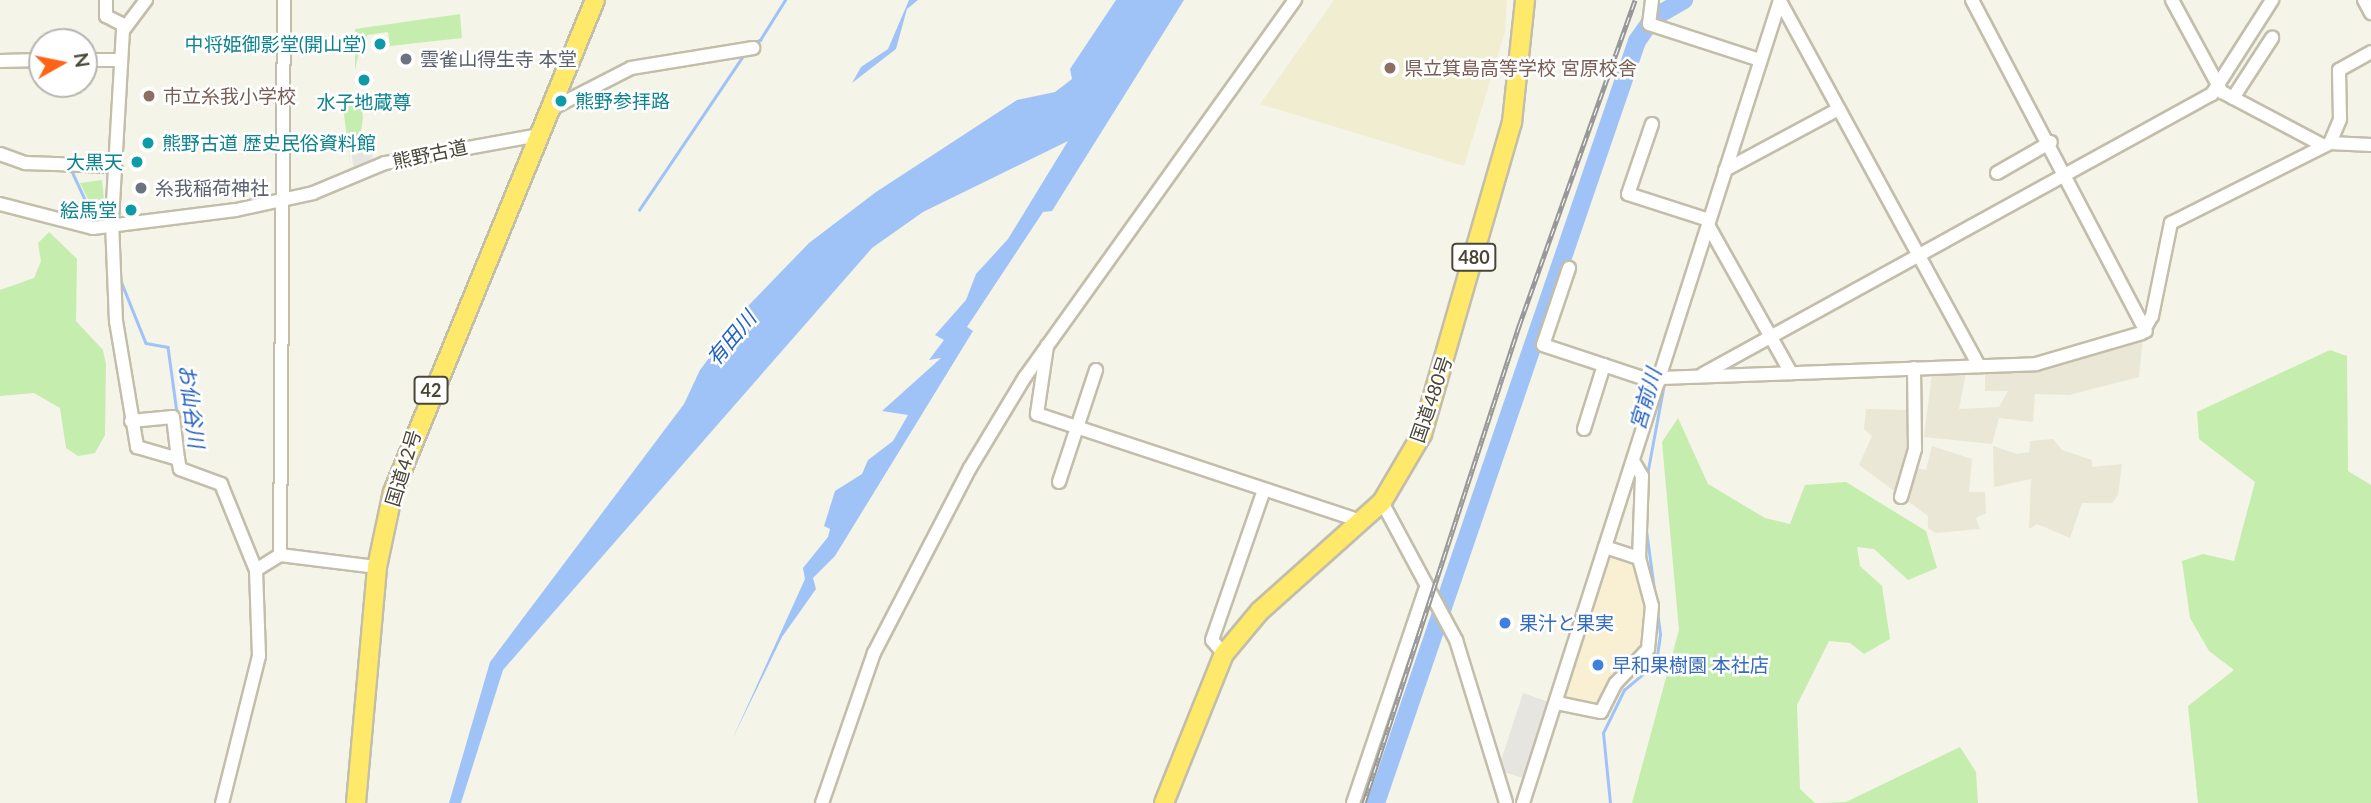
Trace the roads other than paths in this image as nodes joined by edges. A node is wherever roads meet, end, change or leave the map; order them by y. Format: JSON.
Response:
{"nodes":[{"id":1,"x":106,"y":0,"type":"edge"},
{"id":2,"x":146,"y":0,"type":"edge"},
{"id":3,"x":284,"y":0,"type":"edge"},
{"id":4,"x":595,"y":0,"type":"edge"},
{"id":5,"x":1295,"y":0,"type":"edge"},
{"id":6,"x":1525,"y":0,"type":"edge"},
{"id":7,"x":1652,"y":0,"type":"edge"},
{"id":8,"x":1972,"y":0,"type":"edge"},
{"id":9,"x":2172,"y":0,"type":"edge"},
{"id":10,"x":2272,"y":0,"type":"edge"},
{"id":11,"x":2364,"y":0,"type":"edge"},
{"id":12,"x":1780,"y":1,"type":"edge"},
{"id":13,"x":2371,"y":13,"type":"edge"},
{"id":14,"x":124,"y":26,"type":"junction"},
{"id":15,"x":2272,"y":38,"type":"dead end"},
{"id":16,"x":753,"y":48,"type":"dead end"},
{"id":17,"x":2371,"y":52,"type":"edge"},
{"id":18,"x":28,"y":60,"type":"edge"},
{"id":19,"x":98,"y":60,"type":"edge"},
{"id":20,"x":121,"y":60,"type":"junction"},
{"id":21,"x":0,"y":61,"type":"edge"},
{"id":22,"x":1760,"y":61,"type":"junction"},
{"id":23,"x":2218,"y":86,"type":"junction"},
{"id":24,"x":2234,"y":98,"type":"junction"},
{"id":25,"x":1839,"y":108,"type":"junction"},
{"id":26,"x":549,"y":110,"type":"junction"},
{"id":27,"x":1652,"y":124,"type":"dead end"},
{"id":28,"x":539,"y":135,"type":"junction"},
{"id":29,"x":2051,"y":142,"type":"junction"},
{"id":30,"x":2327,"y":144,"type":"junction"},
{"id":31,"x":2371,"y":145,"type":"edge"},
{"id":32,"x":0,"y":154,"type":"edge"},
{"id":33,"x":114,"y":166,"type":"junction"},
{"id":34,"x":1725,"y":170,"type":"junction"},
{"id":35,"x":1997,"y":173,"type":"dead end"},
{"id":36,"x":2068,"y":173,"type":"junction"},
{"id":37,"x":285,"y":200,"type":"junction"},
{"id":38,"x":0,"y":204,"type":"edge"},
{"id":39,"x":112,"y":222,"type":"junction"},
{"id":40,"x":1709,"y":223,"type":"junction"},
{"id":41,"x":1919,"y":255,"type":"junction"},
{"id":42,"x":1569,"y":268,"type":"dead end"},
{"id":43,"x":2146,"y":331,"type":"junction"},
{"id":44,"x":1770,"y":337,"type":"junction"},
{"id":45,"x":1047,"y":346,"type":"junction"},
{"id":46,"x":1605,"y":365,"type":"junction"},
{"id":47,"x":1979,"y":366,"type":"junction"},
{"id":48,"x":1914,"y":368,"type":"junction"},
{"id":49,"x":1096,"y":370,"type":"dead end"},
{"id":50,"x":1791,"y":373,"type":"junction"},
{"id":51,"x":1699,"y":376,"type":"junction"},
{"id":52,"x":1659,"y":381,"type":"junction"},
{"id":53,"x":131,"y":421,"type":"junction"},
{"id":54,"x":1075,"y":428,"type":"junction"},
{"id":55,"x":1584,"y":429,"type":"dead end"},
{"id":56,"x":178,"y":459,"type":"junction"},
{"id":57,"x":1633,"y":461,"type":"junction"},
{"id":58,"x":1059,"y":482,"type":"dead end"},
{"id":59,"x":1264,"y":490,"type":"junction"},
{"id":60,"x":1901,"y":497,"type":"dead end"},
{"id":61,"x":1382,"y":502,"type":"junction"},
{"id":62,"x":1361,"y":522,"type":"junction"},
{"id":63,"x":1605,"y":547,"type":"junction"},
{"id":64,"x":280,"y":555,"type":"junction"},
{"id":65,"x":1639,"y":558,"type":"junction"},
{"id":66,"x":377,"y":567,"type":"junction"},
{"id":67,"x":256,"y":570,"type":"junction"},
{"id":68,"x":1425,"y":590,"type":"junction"},
{"id":69,"x":1224,"y":654,"type":"junction"},
{"id":70,"x":1557,"y":703,"type":"junction"},
{"id":71,"x":222,"y":803,"type":"edge"},
{"id":72,"x":356,"y":803,"type":"edge"},
{"id":73,"x":822,"y":803,"type":"edge"},
{"id":74,"x":1164,"y":803,"type":"edge"},
{"id":75,"x":1353,"y":803,"type":"edge"},
{"id":76,"x":1506,"y":803,"type":"edge"},
{"id":77,"x":1523,"y":803,"type":"edge"}],
"edges":[{"from":1,"to":14,"type":"street"},
{"from":2,"to":14,"type":"street"},
{"from":3,"to":37,"type":"street"},
{"from":4,"to":26,"type":"highway","name":"国道42号","number":"42"},
{"from":5,"to":45,"type":"street"},
{"from":6,"to":61,"type":"highway","name":"国道480号","number":"480"},
{"from":7,"to":22,"type":"street"},
{"from":8,"to":29,"type":"street"},
{"from":9,"to":23,"type":"street"},
{"from":10,"to":23,"type":"street"},
{"from":11,"to":13,"type":"street"},
{"from":12,"to":22,"type":"street"},
{"from":12,"to":25,"type":"street"},
{"from":14,"to":20,"type":"street"},
{"from":15,"to":24,"type":"street"},
{"from":16,"to":26,"type":"street"},
{"from":17,"to":30,"type":"street"},
{"from":18,"to":21,"type":"street"},
{"from":19,"to":20,"type":"street"},
{"from":20,"to":33,"type":"street"},
{"from":22,"to":34,"type":"street"},
{"from":23,"to":24,"type":"street"},
{"from":23,"to":36,"type":"street"},
{"from":24,"to":30,"type":"street"},
{"from":25,"to":34,"type":"street"},
{"from":25,"to":41,"type":"street"},
{"from":26,"to":28,"type":"highway","name":"国道42号","number":"42"},
{"from":27,"to":40,"type":"street"},
{"from":28,"to":37,"type":"street","name":"熊野古道"},
{"from":28,"to":66,"type":"highway","name":"国道42号","number":"42"},
{"from":29,"to":35,"type":"street"},
{"from":29,"to":36,"type":"street"},
{"from":30,"to":31,"type":"street"},
{"from":30,"to":43,"type":"street"},
{"from":32,"to":33,"type":"street"},
{"from":33,"to":39,"type":"street"},
{"from":34,"to":40,"type":"street"},
{"from":36,"to":41,"type":"street"},
{"from":36,"to":43,"type":"street"},
{"from":37,"to":39,"type":"street","name":"熊野古道"},
{"from":37,"to":64,"type":"street"},
{"from":38,"to":39,"type":"street","name":"熊野古道"},
{"from":39,"to":53,"type":"street"},
{"from":40,"to":44,"type":"street"},
{"from":40,"to":52,"type":"street"},
{"from":41,"to":44,"type":"street"},
{"from":41,"to":47,"type":"street"},
{"from":42,"to":46,"type":"street"},
{"from":43,"to":47,"type":"street"},
{"from":44,"to":50,"type":"street"},
{"from":44,"to":51,"type":"street"},
{"from":45,"to":54,"type":"street"},
{"from":45,"to":73,"type":"street"},
{"from":46,"to":52,"type":"street"},
{"from":46,"to":55,"type":"street"},
{"from":47,"to":48,"type":"street"},
{"from":48,"to":50,"type":"street"},
{"from":48,"to":60,"type":"street"},
{"from":49,"to":54,"type":"street"},
{"from":50,"to":51,"type":"street"},
{"from":51,"to":52,"type":"street"},
{"from":52,"to":57,"type":"street"},
{"from":53,"to":56,"type":"street"},
{"from":53,"to":56,"type":"street"},
{"from":54,"to":58,"type":"street"},
{"from":54,"to":59,"type":"street"},
{"from":56,"to":67,"type":"street"},
{"from":57,"to":63,"type":"street"},
{"from":57,"to":65,"type":"street"},
{"from":59,"to":62,"type":"street"},
{"from":59,"to":69,"type":"street"},
{"from":61,"to":62,"type":"highway","name":"国道480号","number":"480"},
{"from":61,"to":68,"type":"street"},
{"from":62,"to":69,"type":"highway","name":"国道480号","number":"480"},
{"from":63,"to":65,"type":"street"},
{"from":63,"to":70,"type":"street"},
{"from":64,"to":66,"type":"street"},
{"from":64,"to":67,"type":"street"},
{"from":65,"to":70,"type":"street"},
{"from":66,"to":72,"type":"highway","name":"国道42号","number":"42"},
{"from":67,"to":71,"type":"street"},
{"from":68,"to":75,"type":"street"},
{"from":68,"to":76,"type":"street"},
{"from":69,"to":74,"type":"highway","name":"国道480号","number":"480"},
{"from":70,"to":77,"type":"street"}]}
